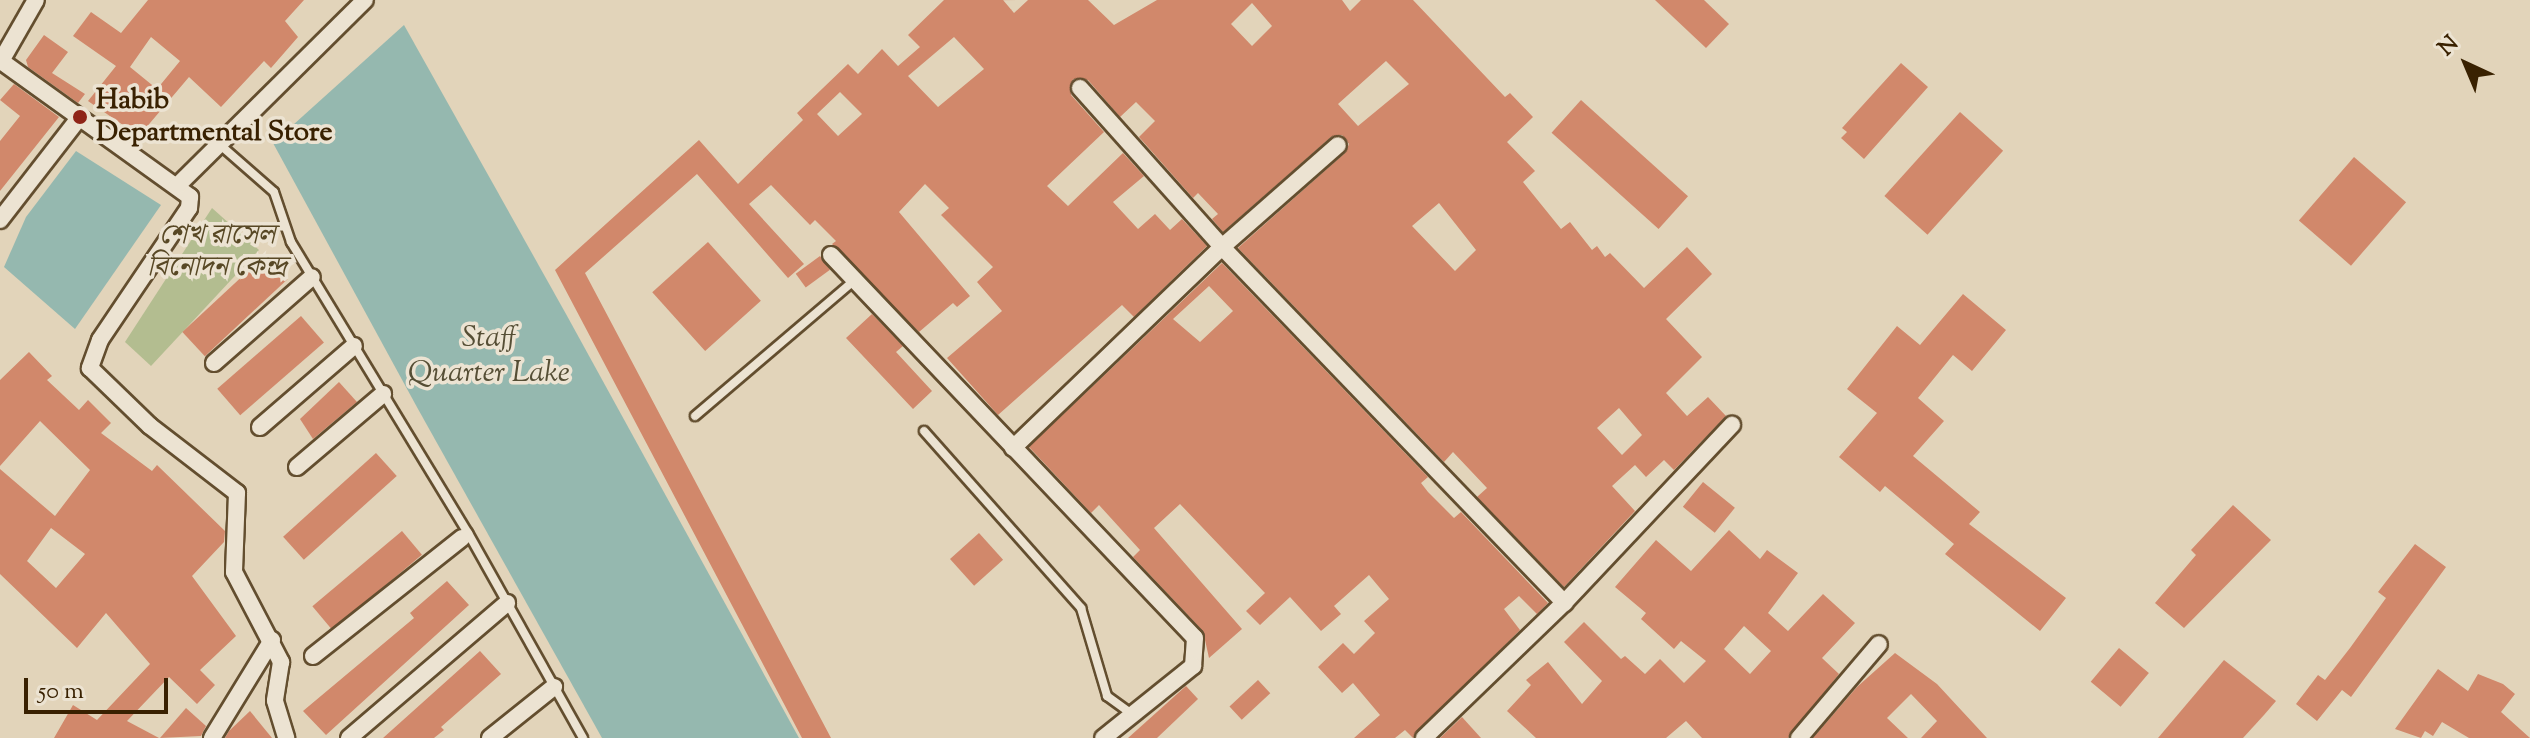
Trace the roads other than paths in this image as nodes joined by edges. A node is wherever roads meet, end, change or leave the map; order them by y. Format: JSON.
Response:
{"nodes":[{"id":1,"x":36,"y":0,"type":"edge"},
{"id":2,"x":365,"y":0,"type":"edge"},
{"id":3,"x":1,"y":61,"type":"edge"},
{"id":4,"x":1080,"y":88,"type":"dead end"},
{"id":5,"x":80,"y":117,"type":"junction"},
{"id":6,"x":218,"y":143,"type":"junction"},
{"id":7,"x":1338,"y":145,"type":"dead end"},
{"id":8,"x":177,"y":186,"type":"junction"},
{"id":9,"x":0,"y":220,"type":"edge"},
{"id":10,"x":1222,"y":247,"type":"junction"},
{"id":11,"x":831,"y":255,"type":"dead end"},
{"id":12,"x":312,"y":277,"type":"junction"},
{"id":13,"x":855,"y":280,"type":"junction"},
{"id":14,"x":354,"y":346,"type":"junction"},
{"id":15,"x":214,"y":363,"type":"dead end"},
{"id":16,"x":383,"y":394,"type":"junction"},
{"id":17,"x":695,"y":416,"type":"dead end"},
{"id":18,"x":1732,"y":425,"type":"dead end"},
{"id":19,"x":260,"y":427,"type":"dead end"},
{"id":20,"x":924,"y":431,"type":"dead end"},
{"id":21,"x":1013,"y":448,"type":"junction"},
{"id":22,"x":297,"y":467,"type":"dead end"},
{"id":23,"x":462,"y":538,"type":"dead end"},
{"id":24,"x":507,"y":603,"type":"junction"},
{"id":25,"x":1564,"y":603,"type":"junction"},
{"id":26,"x":272,"y":640,"type":"junction"},
{"id":27,"x":1879,"y":644,"type":"dead end"},
{"id":28,"x":313,"y":656,"type":"dead end"},
{"id":29,"x":554,"y":687,"type":"junction"},
{"id":30,"x":1133,"y":716,"type":"junction"},
{"id":31,"x":212,"y":738,"type":"edge"},
{"id":32,"x":286,"y":738,"type":"edge"},
{"id":33,"x":349,"y":738,"type":"edge"},
{"id":34,"x":490,"y":738,"type":"edge"},
{"id":35,"x":583,"y":738,"type":"edge"},
{"id":36,"x":1103,"y":738,"type":"edge"},
{"id":37,"x":1424,"y":738,"type":"edge"},
{"id":38,"x":1799,"y":738,"type":"edge"}],
"edges":[{"from":1,"to":3,"type":"street"},
{"from":2,"to":6,"type":"street"},
{"from":3,"to":5,"type":"street"},
{"from":4,"to":10,"type":"street"},
{"from":5,"to":8,"type":"street"},
{"from":5,"to":9,"type":"street"},
{"from":6,"to":8,"type":"street"},
{"from":6,"to":12,"type":"lane"},
{"from":7,"to":10,"type":"street"},
{"from":8,"to":26,"type":"street"},
{"from":10,"to":21,"type":"street"},
{"from":10,"to":25,"type":"street"},
{"from":11,"to":13,"type":"street"},
{"from":12,"to":14,"type":"lane"},
{"from":12,"to":15,"type":"street"},
{"from":13,"to":17,"type":"lane"},
{"from":13,"to":21,"type":"street"},
{"from":14,"to":16,"type":"lane"},
{"from":14,"to":19,"type":"street"},
{"from":16,"to":22,"type":"street"},
{"from":16,"to":24,"type":"lane"},
{"from":18,"to":25,"type":"street"},
{"from":20,"to":30,"type":"lane"},
{"from":21,"to":30,"type":"street"},
{"from":23,"to":28,"type":"street"},
{"from":24,"to":29,"type":"lane"},
{"from":24,"to":33,"type":"street"},
{"from":25,"to":37,"type":"street"},
{"from":26,"to":31,"type":"street"},
{"from":26,"to":32,"type":"street"},
{"from":27,"to":38,"type":"street"},
{"from":29,"to":34,"type":"street"},
{"from":29,"to":35,"type":"lane"},
{"from":30,"to":36,"type":"street"}]}
